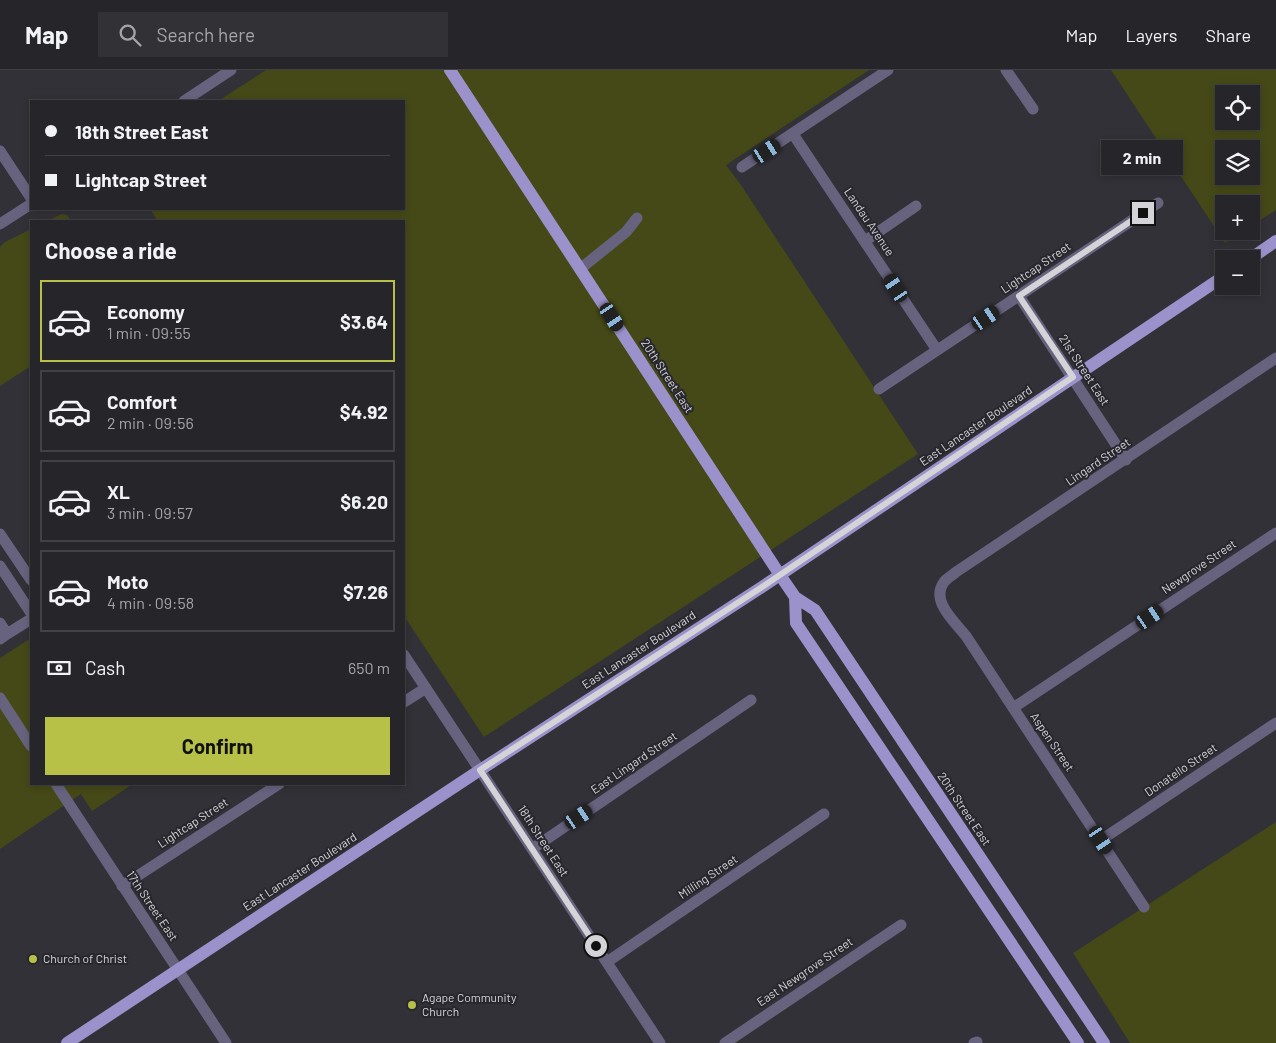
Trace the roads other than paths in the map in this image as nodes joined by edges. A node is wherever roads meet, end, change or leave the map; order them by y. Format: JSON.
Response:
{"nodes":[{"id":1,"x":231,"y":70,"type":"edge"},
{"id":2,"x":450,"y":70,"type":"edge"},
{"id":3,"x":888,"y":70,"type":"edge"},
{"id":4,"x":1006,"y":70,"type":"edge"},
{"id":5,"x":186,"y":100,"type":"edge"},
{"id":6,"x":1033,"y":109,"type":"dead end"},
{"id":7,"x":793,"y":134,"type":"junction"},
{"id":8,"x":0,"y":151,"type":"edge"},
{"id":9,"x":742,"y":168,"type":"dead end"},
{"id":10,"x":30,"y":196,"type":"edge"},
{"id":11,"x":1158,"y":203,"type":"dead end"},
{"id":12,"x":30,"y":205,"type":"edge"},
{"id":13,"x":916,"y":206,"type":"dead end"},
{"id":14,"x":637,"y":218,"type":"dead end"},
{"id":15,"x":0,"y":224,"type":"edge"},
{"id":16,"x":865,"y":241,"type":"junction"},
{"id":17,"x":1276,"y":241,"type":"edge"},
{"id":18,"x":1260,"y":252,"type":"edge"},
{"id":19,"x":580,"y":269,"type":"junction"},
{"id":20,"x":1215,"y":282,"type":"edge"},
{"id":21,"x":1019,"y":296,"type":"junction"},
{"id":22,"x":937,"y":350,"type":"junction"},
{"id":23,"x":1276,"y":358,"type":"edge"},
{"id":24,"x":1073,"y":377,"type":"junction"},
{"id":25,"x":879,"y":389,"type":"dead end"},
{"id":26,"x":1126,"y":460,"type":"junction"},
{"id":27,"x":1276,"y":533,"type":"edge"},
{"id":28,"x":0,"y":534,"type":"edge"},
{"id":29,"x":0,"y":566,"type":"edge"},
{"id":30,"x":780,"y":575,"type":"junction"},
{"id":31,"x":30,"y":579,"type":"edge"},
{"id":32,"x":940,"y":592,"type":"joint"},
{"id":33,"x":796,"y":597,"type":"junction"},
{"id":34,"x":30,"y":611,"type":"edge"},
{"id":35,"x":30,"y":620,"type":"edge"},
{"id":36,"x":0,"y":623,"type":"edge"},
{"id":37,"x":4,"y":636,"type":"edge"},
{"id":38,"x":405,"y":656,"type":"edge"},
{"id":39,"x":426,"y":688,"type":"junction"},
{"id":40,"x":0,"y":698,"type":"edge"},
{"id":41,"x":751,"y":700,"type":"dead end"},
{"id":42,"x":405,"y":701,"type":"edge"},
{"id":43,"x":1014,"y":708,"type":"junction"},
{"id":44,"x":1276,"y":723,"type":"edge"},
{"id":45,"x":30,"y":744,"type":"edge"},
{"id":46,"x":480,"y":770,"type":"junction"},
{"id":47,"x":57,"y":785,"type":"edge"},
{"id":48,"x":277,"y":785,"type":"edge"},
{"id":49,"x":824,"y":814,"type":"dead end"},
{"id":50,"x":1101,"y":840,"type":"junction"},
{"id":51,"x":532,"y":849,"type":"junction"},
{"id":52,"x":122,"y":886,"type":"junction"},
{"id":53,"x":1144,"y":907,"type":"dead end"},
{"id":54,"x":901,"y":925,"type":"dead end"},
{"id":55,"x":606,"y":962,"type":"junction"},
{"id":56,"x":178,"y":970,"type":"junction"},
{"id":57,"x":67,"y":1043,"type":"edge"},
{"id":58,"x":226,"y":1043,"type":"edge"},
{"id":59,"x":660,"y":1043,"type":"edge"},
{"id":60,"x":725,"y":1043,"type":"edge"},
{"id":61,"x":1078,"y":1043,"type":"edge"},
{"id":62,"x":1104,"y":1043,"type":"edge"}],
"edges":[{"from":1,"to":5,"type":"street"},
{"from":2,"to":19,"type":"main road","name":"20th Street East"},
{"from":3,"to":7,"type":"street"},
{"from":4,"to":6,"type":"street"},
{"from":7,"to":9,"type":"street"},
{"from":7,"to":16,"type":"street","name":"Landau Avenue"},
{"from":8,"to":10,"type":"street"},
{"from":11,"to":21,"type":"street","name":"Lightcap Street"},
{"from":12,"to":15,"type":"street"},
{"from":13,"to":16,"type":"street"},
{"from":14,"to":19,"type":"street"},
{"from":16,"to":22,"type":"street","name":"Landau Avenue"},
{"from":17,"to":18,"type":"main road"},
{"from":19,"to":30,"type":"main road","name":"20th Street East"},
{"from":20,"to":24,"type":"main road","name":"East Lancaster Boulevard"},
{"from":21,"to":22,"type":"street","name":"Lightcap Street"},
{"from":21,"to":24,"type":"street","name":"21st Street East"},
{"from":22,"to":25,"type":"street","name":"Lightcap Street"},
{"from":23,"to":26,"type":"street","name":"Lingard Street"},
{"from":24,"to":26,"type":"street","name":"21st Street East"},
{"from":24,"to":30,"type":"main road","name":"East Lancaster Boulevard"},
{"from":26,"to":32,"type":"street","name":"Lingard Street"},
{"from":27,"to":43,"type":"street","name":"Newgrove Street"},
{"from":28,"to":31,"type":"street"},
{"from":29,"to":34,"type":"street"},
{"from":30,"to":33,"type":"main road","name":"20th Street East"},
{"from":30,"to":46,"type":"main road","name":"East Lancaster Boulevard"},
{"from":32,"to":43,"type":"street","name":"Aspen Street"},
{"from":33,"to":61,"type":"main road"},
{"from":33,"to":62,"type":"main road","name":"20th Street East"},
{"from":35,"to":37,"type":"street"},
{"from":36,"to":37,"type":"street"},
{"from":38,"to":39,"type":"street","name":"18th Street East"},
{"from":39,"to":42,"type":"street"},
{"from":39,"to":46,"type":"street","name":"18th Street East"},
{"from":40,"to":45,"type":"street"},
{"from":41,"to":51,"type":"street","name":"East Lingard Street"},
{"from":43,"to":50,"type":"street","name":"Aspen Street"},
{"from":44,"to":50,"type":"street","name":"Donatello Street"},
{"from":46,"to":51,"type":"street","name":"18th Street East"},
{"from":46,"to":56,"type":"main road","name":"East Lancaster Boulevard"},
{"from":47,"to":52,"type":"street","name":"17th Street East"},
{"from":48,"to":52,"type":"street","name":"Lightcap Street"},
{"from":49,"to":55,"type":"street","name":"Milling Street"},
{"from":50,"to":53,"type":"street","name":"Aspen Street"},
{"from":51,"to":55,"type":"street","name":"18th Street East"},
{"from":52,"to":56,"type":"street","name":"17th Street East"},
{"from":54,"to":60,"type":"street","name":"East Newgrove Street"},
{"from":55,"to":59,"type":"street","name":"18th Street East"},
{"from":56,"to":57,"type":"main road","name":"East Lancaster Boulevard"},
{"from":56,"to":58,"type":"street","name":"17th Street East"}]}
